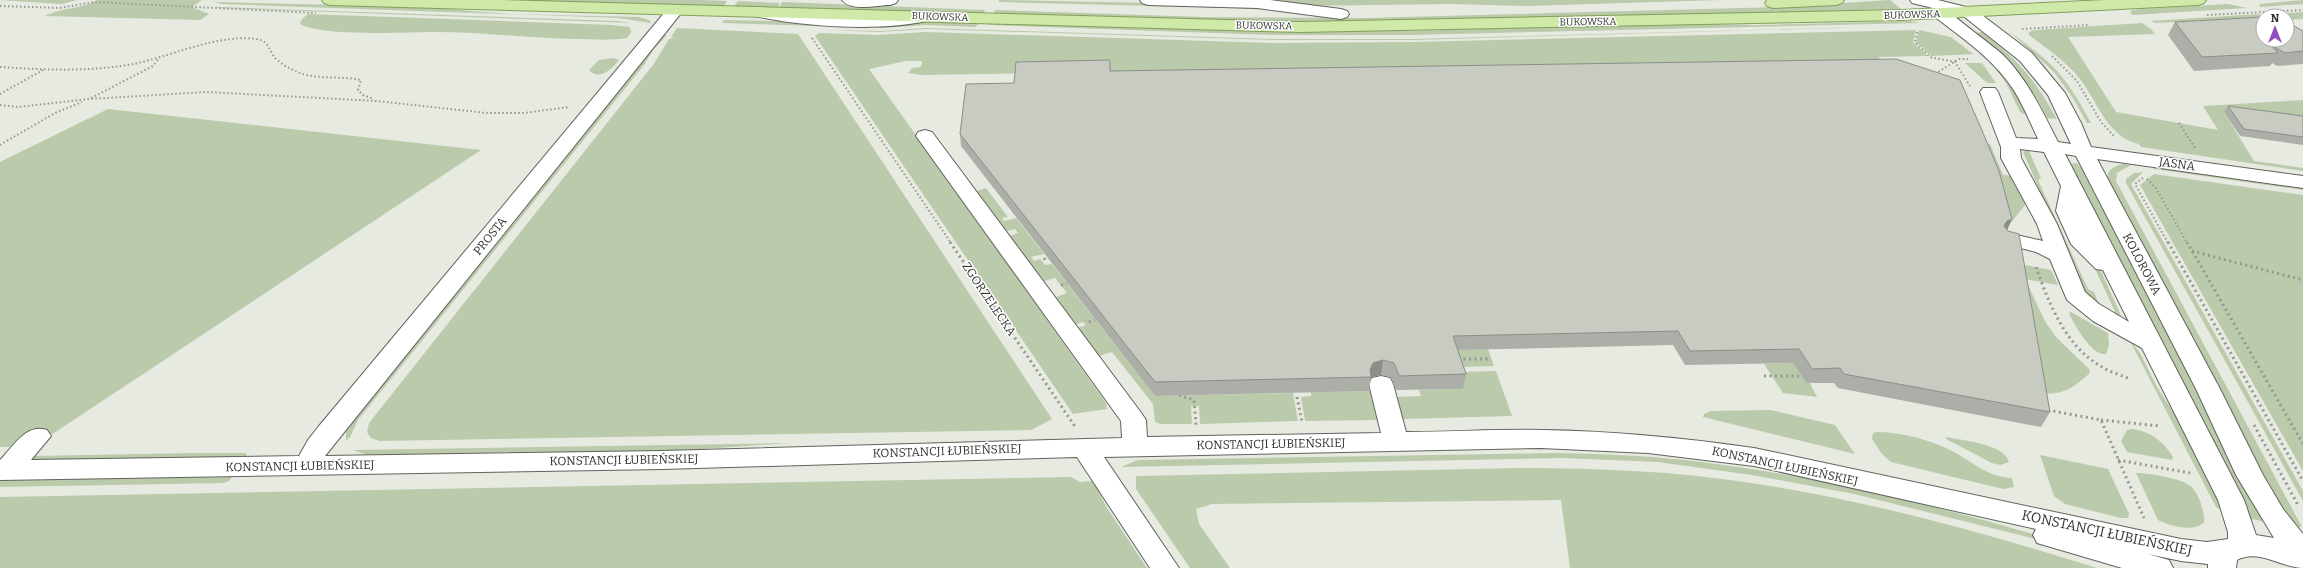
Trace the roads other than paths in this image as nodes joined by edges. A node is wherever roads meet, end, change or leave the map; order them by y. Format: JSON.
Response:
{"nodes":[{"id":1,"x":330,"y":0,"type":"edge"},
{"id":2,"x":818,"y":0,"type":"edge"},
{"id":3,"x":890,"y":0,"type":"edge"},
{"id":4,"x":1148,"y":0,"type":"edge"},
{"id":5,"x":1836,"y":0,"type":"edge"},
{"id":6,"x":1918,"y":0,"type":"edge"},
{"id":7,"x":2198,"y":0,"type":"edge"},
{"id":8,"x":852,"y":1,"type":"edge"},
{"id":9,"x":1954,"y":8,"type":"edge"},
{"id":10,"x":676,"y":10,"type":"junction"},
{"id":11,"x":754,"y":12,"type":"joint"},
{"id":12,"x":1341,"y":14,"type":"junction"},
{"id":13,"x":928,"y":17,"type":"joint"},
{"id":14,"x":1989,"y":92,"type":"road end"},
{"id":15,"x":925,"y":136,"type":"dead end"},
{"id":16,"x":2010,"y":147,"type":"junction"},
{"id":17,"x":2051,"y":147,"type":"junction"},
{"id":18,"x":2082,"y":151,"type":"junction"},
{"id":19,"x":2303,"y":182,"type":"edge"},
{"id":20,"x":2047,"y":224,"type":"junction"},
{"id":21,"x":2059,"y":255,"type":"junction"},
{"id":22,"x":2149,"y":342,"type":"junction"},
{"id":23,"x":1381,"y":384,"type":"dead end"},
{"id":24,"x":38,"y":436,"type":"dead end"},
{"id":25,"x":1396,"y":442,"type":"junction"},
{"id":26,"x":1134,"y":446,"type":"junction"},
{"id":27,"x":1084,"y":447,"type":"junction"},
{"id":28,"x":307,"y":466,"type":"junction"},
{"id":29,"x":3,"y":470,"type":"edge"},
{"id":30,"x":1890,"y":488,"type":"junction"},
{"id":31,"x":2303,"y":553,"type":"edge"},
{"id":32,"x":2230,"y":555,"type":"edge"},
{"id":33,"x":2303,"y":558,"type":"edge"},
{"id":34,"x":1165,"y":568,"type":"edge"},
{"id":35,"x":2159,"y":568,"type":"edge"}],
"edges":[{"from":1,"to":10,"type":"main road"},
{"from":2,"to":8,"type":"main road","name":"BUKOWSKA"},
{"from":3,"to":8,"type":"street"},
{"from":4,"to":12,"type":"street"},
{"from":5,"to":12,"type":"main road","name":"BUKOWSKA"},
{"from":6,"to":9,"type":"street","name":"KOLOROWA"},
{"from":7,"to":9,"type":"main road","name":"BUKOWSKA"},
{"from":8,"to":12,"type":"main road","name":"BUKOWSKA"},
{"from":9,"to":13,"type":"main road","name":"BUKOWSKA"},
{"from":9,"to":17,"type":"street","name":"KOLOROWA"},
{"from":9,"to":18,"type":"street","name":"KOLOROWA"},
{"from":10,"to":11,"type":"main road"},
{"from":10,"to":28,"type":"street","name":"PROSTA"},
{"from":11,"to":13,"type":"street"},
{"from":14,"to":16,"type":"street"},
{"from":15,"to":26,"type":"street"},
{"from":16,"to":17,"type":"street","name":"JASNA"},
{"from":16,"to":20,"type":"street"},
{"from":17,"to":18,"type":"street","name":"JASNA"},
{"from":17,"to":22,"type":"street","name":"KOLOROWA"},
{"from":18,"to":19,"type":"street","name":"JASNA"},
{"from":18,"to":31,"type":"street","name":"KOLOROWA"},
{"from":20,"to":21,"type":"street"},
{"from":20,"to":21,"type":"street"},
{"from":21,"to":22,"type":"street"},
{"from":22,"to":32,"type":"street"},
{"from":23,"to":25,"type":"street"},
{"from":24,"to":29,"type":"street"},
{"from":25,"to":26,"type":"street","name":"KONSTANCJI ŁUBIEŃSKIEJ"},
{"from":25,"to":30,"type":"street","name":"KONSTANCJI ŁUBIEŃSKIEJ"},
{"from":26,"to":27,"type":"street","name":"KONSTANCJI ŁUBIEŃSKIEJ"},
{"from":27,"to":28,"type":"street","name":"KONSTANCJI ŁUBIEŃSKIEJ"},
{"from":27,"to":34,"type":"street"},
{"from":28,"to":29,"type":"street","name":"KONSTANCJI ŁUBIEŃSKIEJ"},
{"from":30,"to":32,"type":"street","name":"KONSTANCJI ŁUBIEŃSKIEJ"},
{"from":30,"to":35,"type":"street","name":"KONSTANCJI ŁUBIEŃSKIEJ"},
{"from":32,"to":33,"type":"street","name":"KONSTANCJI ŁUBIEŃSKIEJ"}]}
